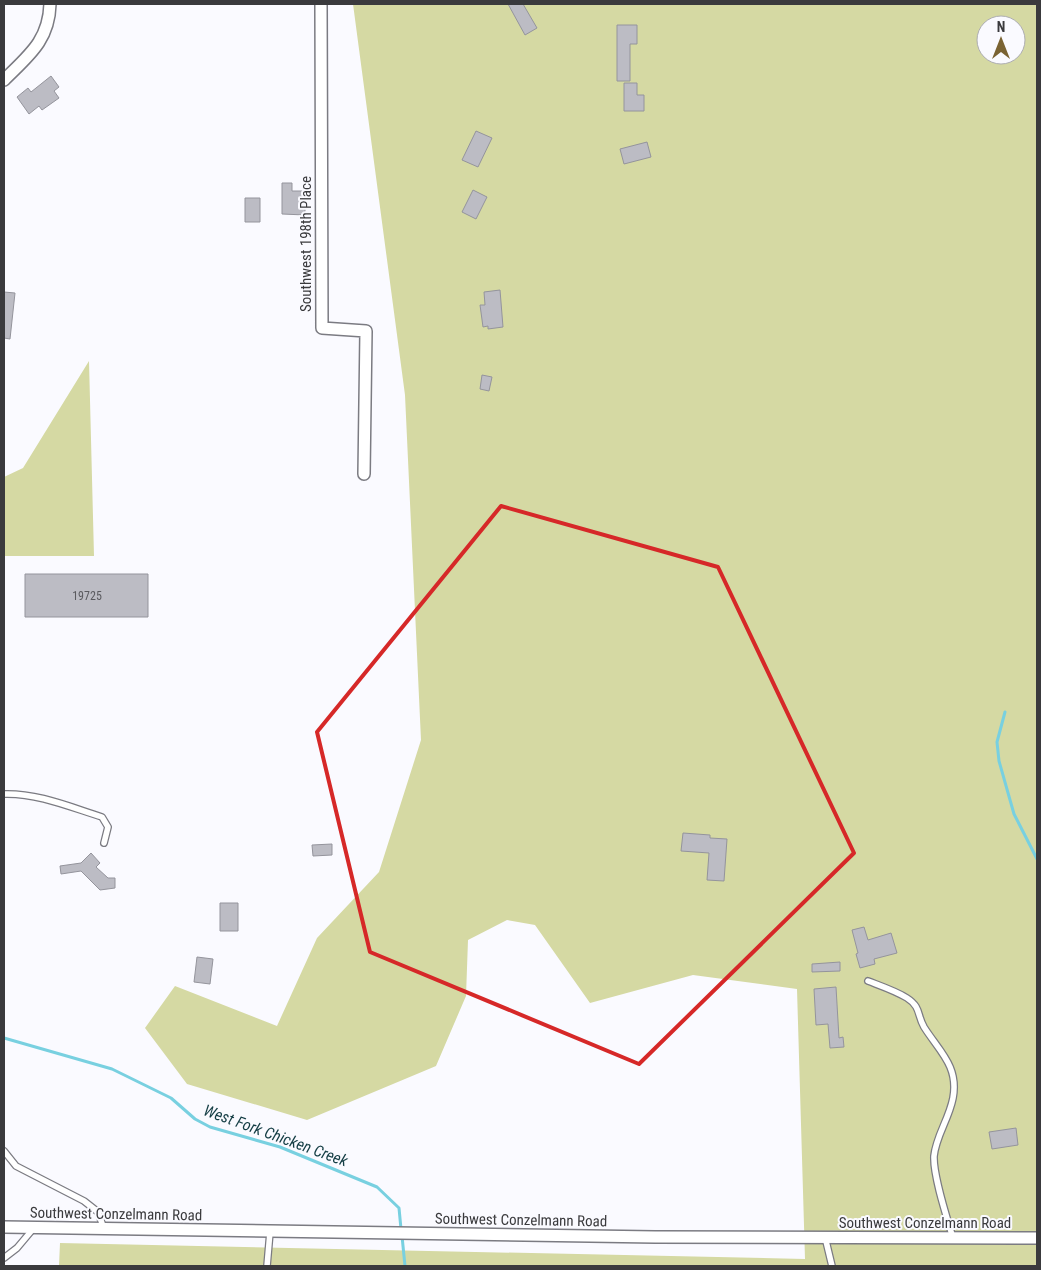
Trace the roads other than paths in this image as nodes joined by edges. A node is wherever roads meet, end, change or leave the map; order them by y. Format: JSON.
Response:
{"nodes":[{"id":1,"x":50,"y":4,"type":"edge"},
{"id":2,"x":321,"y":4,"type":"edge"},
{"id":3,"x":4,"y":80,"type":"edge"},
{"id":4,"x":364,"y":474,"type":"dead end"},
{"id":5,"x":4,"y":794,"type":"edge"},
{"id":6,"x":104,"y":843,"type":"dead end"},
{"id":7,"x":868,"y":981,"type":"dead end"},
{"id":8,"x":4,"y":1151,"type":"edge"},
{"id":9,"x":4,"y":1227,"type":"edge"},
{"id":10,"x":35,"y":1227,"type":"junction"},
{"id":11,"x":104,"y":1228,"type":"junction"},
{"id":12,"x":270,"y":1232,"type":"junction"},
{"id":13,"x":825,"y":1238,"type":"junction"},
{"id":14,"x":953,"y":1238,"type":"junction"},
{"id":15,"x":1037,"y":1238,"type":"edge"},
{"id":16,"x":4,"y":1258,"type":"edge"},
{"id":17,"x":267,"y":1266,"type":"edge"},
{"id":18,"x":832,"y":1266,"type":"edge"}],
"edges":[{"from":1,"to":3,"type":"street"},
{"from":2,"to":4,"type":"street","name":"Southwest 198th Place"},
{"from":5,"to":6,"type":"lane"},
{"from":7,"to":14,"type":"lane"},
{"from":8,"to":11,"type":"lane"},
{"from":9,"to":10,"type":"street","name":"Southwest Conzelmann Road"},
{"from":10,"to":11,"type":"street","name":"Southwest Conzelmann Road"},
{"from":10,"to":16,"type":"lane"},
{"from":11,"to":12,"type":"street","name":"Southwest Conzelmann Road"},
{"from":12,"to":13,"type":"street","name":"Southwest Conzelmann Road"},
{"from":12,"to":17,"type":"lane"},
{"from":13,"to":14,"type":"street","name":"Southwest Conzelmann Road"},
{"from":13,"to":18,"type":"lane"},
{"from":14,"to":15,"type":"street","name":"Southwest Conzelmann Road"}]}
